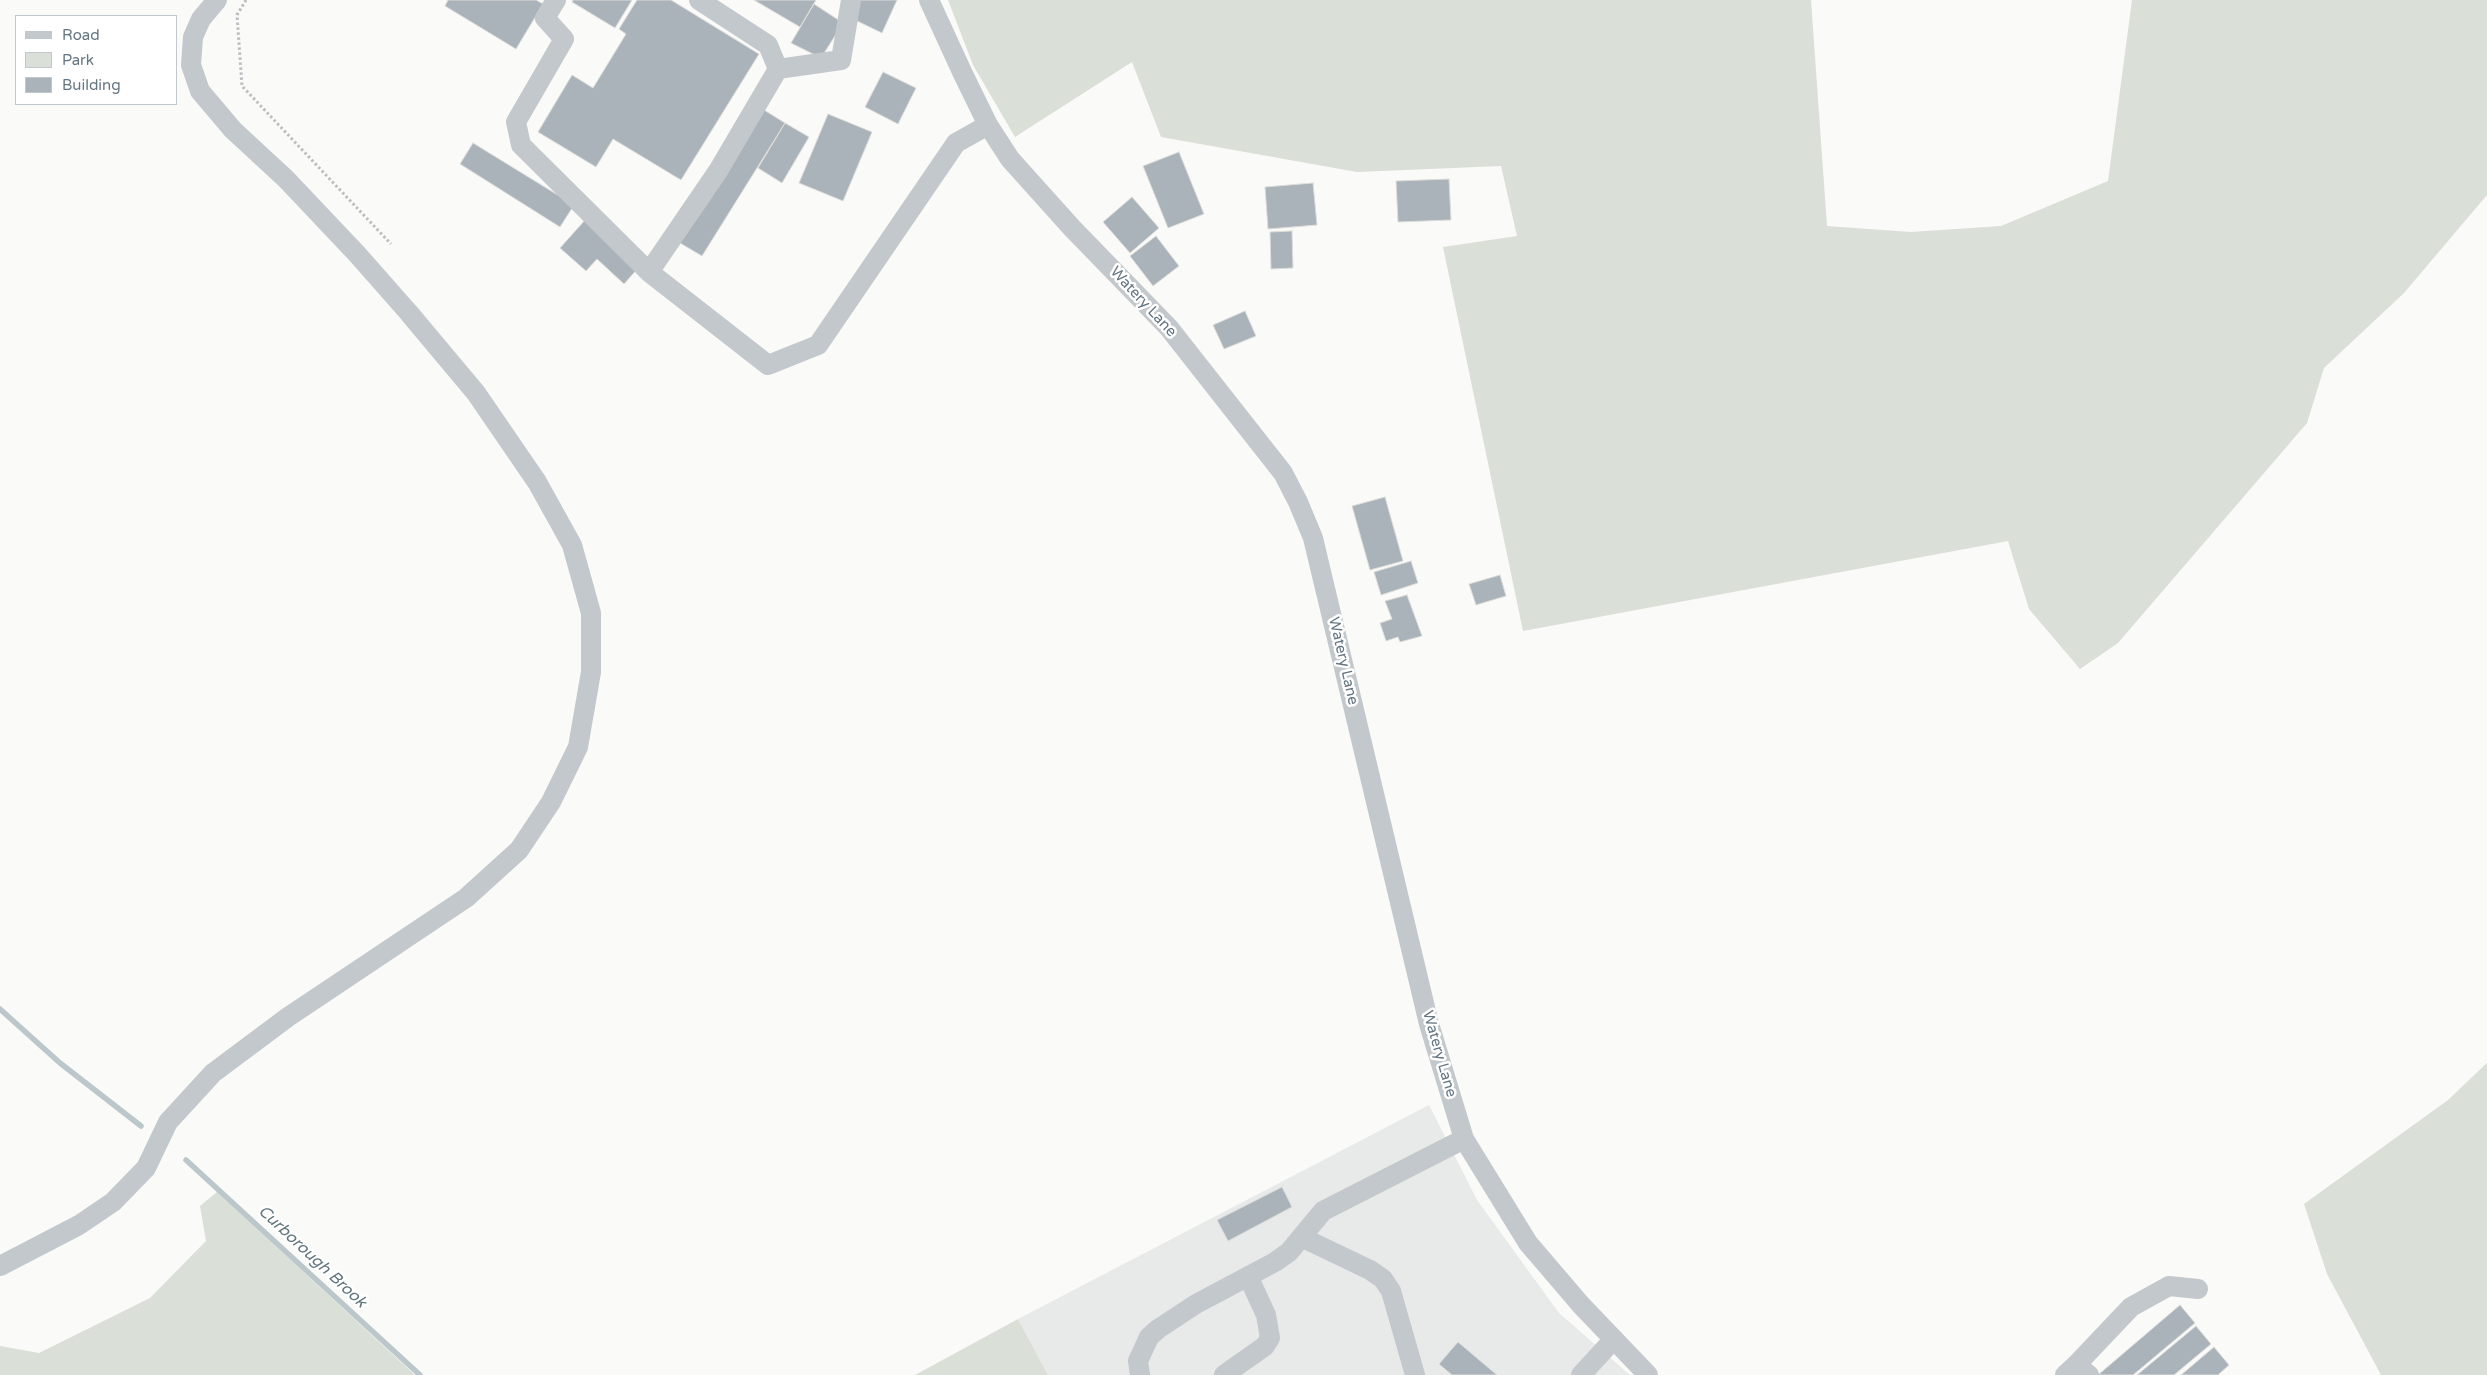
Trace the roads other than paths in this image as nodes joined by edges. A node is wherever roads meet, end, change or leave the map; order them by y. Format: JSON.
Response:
{"nodes":[{"id":1,"x":217,"y":0,"type":"edge"},
{"id":2,"x":556,"y":0,"type":"edge"},
{"id":3,"x":699,"y":0,"type":"edge"},
{"id":4,"x":850,"y":0,"type":"edge"},
{"id":5,"x":929,"y":0,"type":"edge"},
{"id":6,"x":778,"y":69,"type":"junction"},
{"id":7,"x":988,"y":125,"type":"junction"},
{"id":8,"x":649,"y":272,"type":"junction"},
{"id":9,"x":1464,"y":1139,"type":"junction"},
{"id":10,"x":1301,"y":1237,"type":"junction"},
{"id":11,"x":0,"y":1266,"type":"edge"},
{"id":12,"x":1248,"y":1276,"type":"junction"},
{"id":13,"x":2198,"y":1289,"type":"dead end"},
{"id":14,"x":1614,"y":1339,"type":"junction"},
{"id":15,"x":2077,"y":1372,"type":"edge"},
{"id":16,"x":1140,"y":1375,"type":"edge"},
{"id":17,"x":1224,"y":1375,"type":"edge"},
{"id":18,"x":1415,"y":1375,"type":"edge"},
{"id":19,"x":1581,"y":1375,"type":"edge"},
{"id":20,"x":1648,"y":1375,"type":"edge"}],
"edges":[{"from":1,"to":11,"type":"street"},
{"from":2,"to":8,"type":"street"},
{"from":3,"to":6,"type":"street"},
{"from":4,"to":6,"type":"street"},
{"from":5,"to":7,"type":"street","name":"Watery Lane"},
{"from":6,"to":8,"type":"street"},
{"from":7,"to":8,"type":"street"},
{"from":7,"to":9,"type":"street","name":"Watery Lane"},
{"from":9,"to":10,"type":"street"},
{"from":9,"to":14,"type":"street","name":"Watery Lane"},
{"from":10,"to":12,"type":"street"},
{"from":10,"to":18,"type":"street"},
{"from":12,"to":16,"type":"street"},
{"from":12,"to":17,"type":"street"},
{"from":13,"to":15,"type":"street"},
{"from":14,"to":19,"type":"street"},
{"from":14,"to":20,"type":"street","name":"Watery Lane"}]}
